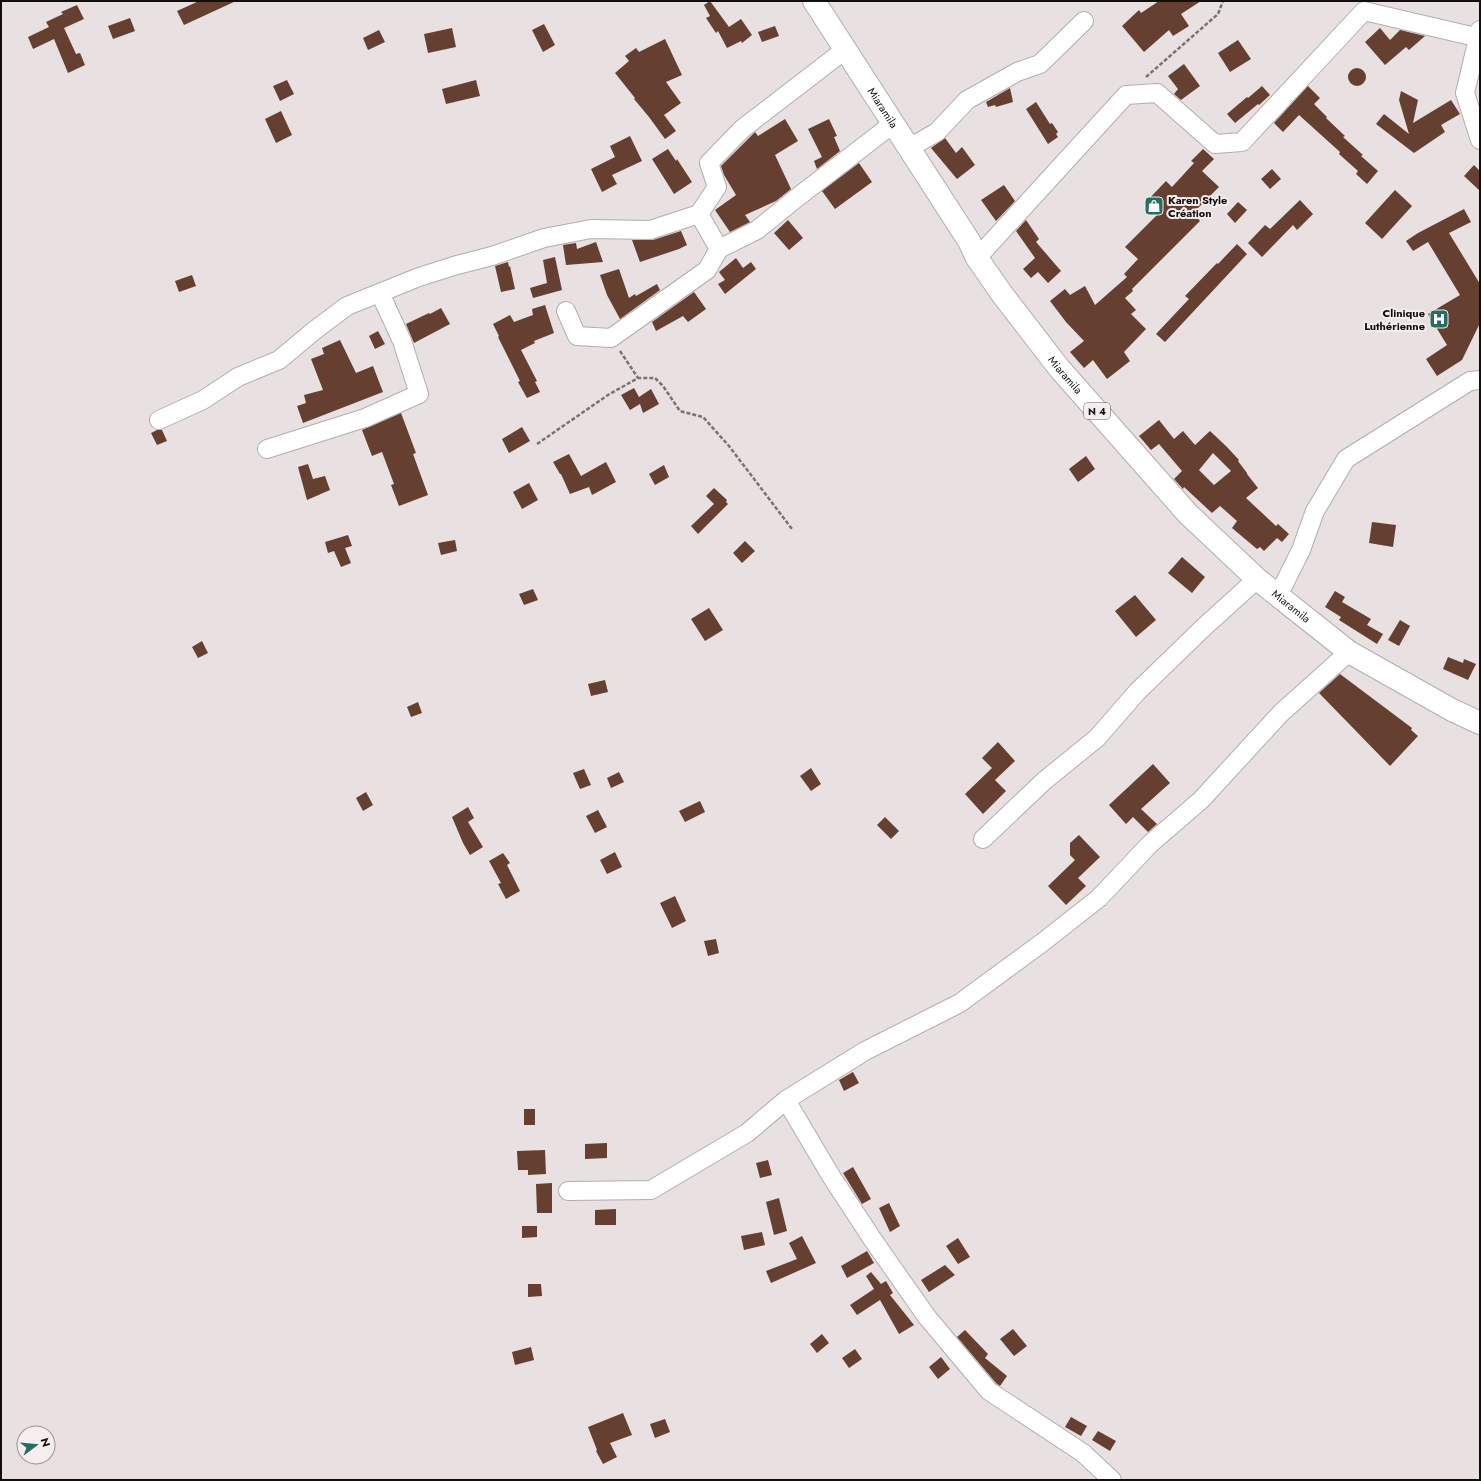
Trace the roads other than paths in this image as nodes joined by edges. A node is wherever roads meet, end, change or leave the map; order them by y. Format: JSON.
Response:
{"nodes":[{"id":1,"x":814,"y":1,"type":"edge"},
{"id":2,"x":1084,"y":21,"type":"dead end"},
{"id":3,"x":1479,"y":35,"type":"edge"},
{"id":4,"x":846,"y":49,"type":"junction"},
{"id":5,"x":894,"y":123,"type":"junction"},
{"id":6,"x":1480,"y":140,"type":"edge"},
{"id":7,"x":909,"y":148,"type":"junction"},
{"id":8,"x":699,"y":214,"type":"junction"},
{"id":9,"x":719,"y":249,"type":"junction"},
{"id":10,"x":977,"y":258,"type":"junction"},
{"id":11,"x":380,"y":293,"type":"junction"},
{"id":12,"x":566,"y":311,"type":"dead end"},
{"id":13,"x":1480,"y":380,"type":"edge"},
{"id":14,"x":159,"y":420,"type":"dead end"},
{"id":15,"x":267,"y":449,"type":"dead end"},
{"id":16,"x":1258,"y":579,"type":"junction"},
{"id":17,"x":1278,"y":596,"type":"junction"},
{"id":18,"x":1349,"y":652,"type":"junction"},
{"id":19,"x":1480,"y":723,"type":"edge"},
{"id":20,"x":983,"y":839,"type":"dead end"},
{"id":21,"x":786,"y":1100,"type":"junction"},
{"id":22,"x":568,"y":1191,"type":"dead end"},
{"id":23,"x":1112,"y":1480,"type":"edge"}],
"edges":[{"from":1,"to":4,"type":"main road","name":"Miaramila","number":"N 4"},
{"from":2,"to":7,"type":"street"},
{"from":3,"to":6,"type":"street"},
{"from":3,"to":10,"type":"street"},
{"from":4,"to":5,"type":"main road","name":"Miaramila","number":"N 4"},
{"from":4,"to":8,"type":"street"},
{"from":5,"to":7,"type":"main road","name":"Miaramila","number":"N 4"},
{"from":5,"to":9,"type":"street"},
{"from":7,"to":10,"type":"main road","name":"Miaramila","number":"N 4"},
{"from":8,"to":9,"type":"street"},
{"from":8,"to":11,"type":"street"},
{"from":9,"to":12,"type":"street"},
{"from":10,"to":16,"type":"main road","name":"Miaramila","number":"N 4"},
{"from":11,"to":14,"type":"street"},
{"from":11,"to":15,"type":"street"},
{"from":13,"to":17,"type":"street"},
{"from":16,"to":17,"type":"main road","name":"Miaramila","number":"N 4"},
{"from":16,"to":20,"type":"street"},
{"from":17,"to":18,"type":"main road","name":"Miaramila","number":"N 4"},
{"from":18,"to":19,"type":"main road","name":"Miaramila","number":"N 4"},
{"from":18,"to":21,"type":"street"},
{"from":21,"to":22,"type":"street"},
{"from":21,"to":23,"type":"street"}]}
